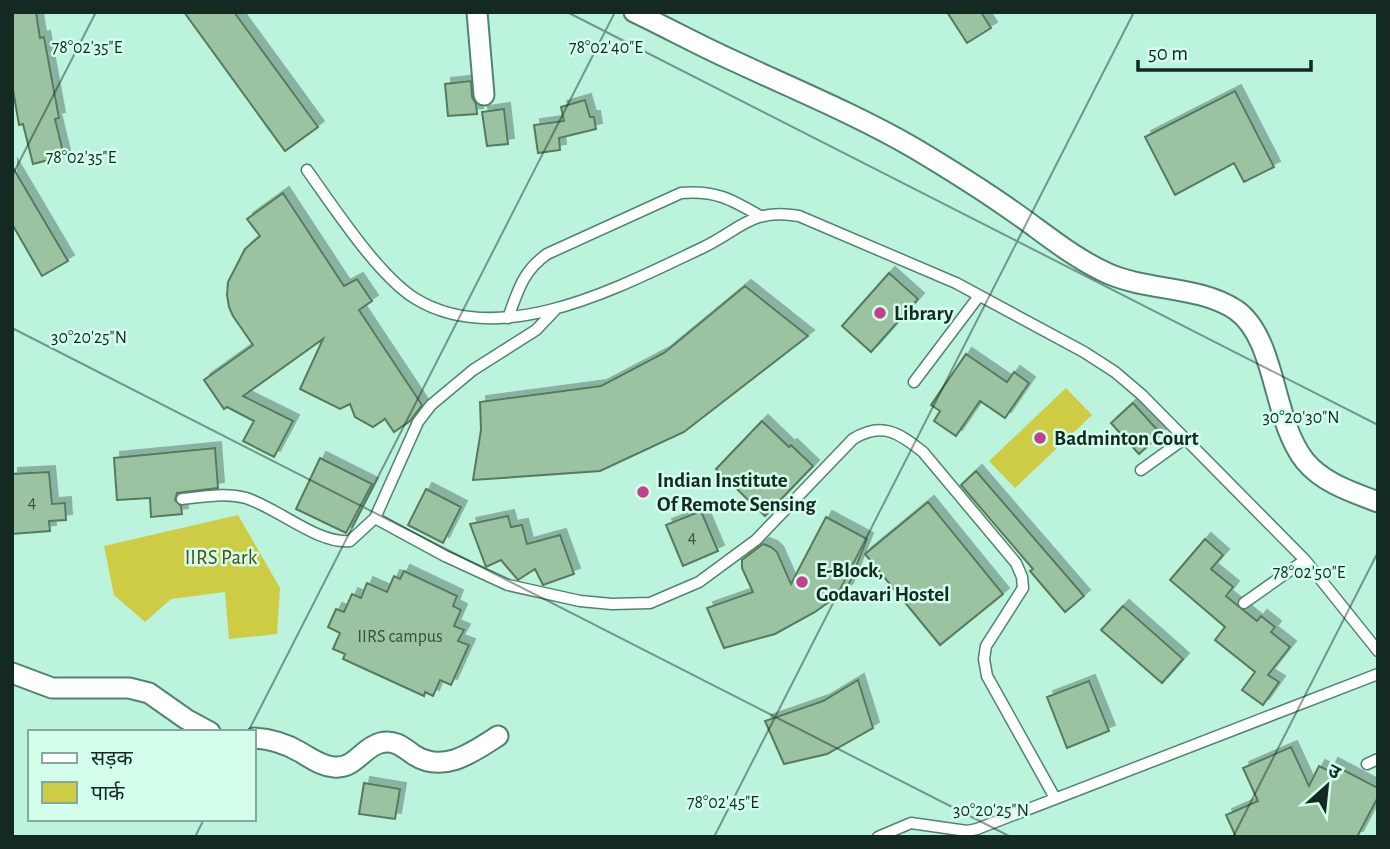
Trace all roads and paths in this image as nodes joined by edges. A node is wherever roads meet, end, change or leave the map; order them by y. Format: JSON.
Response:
{"nodes":[{"id":1,"x":477,"y":12,"type":"edge"},
{"id":2,"x":634,"y":12,"type":"edge"},
{"id":3,"x":663,"y":18,"type":"edge"},
{"id":4,"x":484,"y":95,"type":"dead end"},
{"id":5,"x":307,"y":170,"type":"dead end"},
{"id":6,"x":760,"y":216,"type":"junction"},
{"id":7,"x":979,"y":296,"type":"junction"},
{"id":8,"x":555,"y":310,"type":"junction"},
{"id":9,"x":508,"y":318,"type":"junction"},
{"id":10,"x":914,"y":382,"type":"dead end"},
{"id":11,"x":1184,"y":439,"type":"junction"},
{"id":12,"x":1141,"y":470,"type":"dead end"},
{"id":13,"x":182,"y":499,"type":"dead end"},
{"id":14,"x":1378,"y":502,"type":"edge"},
{"id":15,"x":375,"y":518,"type":"junction"},
{"id":16,"x":1305,"y":560,"type":"junction"},
{"id":17,"x":1244,"y":603,"type":"dead end"},
{"id":18,"x":1378,"y":651,"type":"edge"},
{"id":19,"x":12,"y":673,"type":"edge"},
{"id":20,"x":1378,"y":674,"type":"edge"},
{"id":21,"x":206,"y":730,"type":"edge"},
{"id":22,"x":498,"y":736,"type":"dead end"},
{"id":23,"x":256,"y":738,"type":"edge"},
{"id":24,"x":1378,"y":759,"type":"edge"},
{"id":25,"x":1367,"y":764,"type":"dead end"},
{"id":26,"x":1055,"y":798,"type":"junction"},
{"id":27,"x":968,"y":834,"type":"edge"},
{"id":28,"x":878,"y":837,"type":"edge"}],
"edges":[{"from":1,"to":4,"type":"street"},
{"from":2,"to":3,"type":"street"},
{"from":3,"to":14,"type":"street"},
{"from":5,"to":9,"type":"lane"},
{"from":6,"to":7,"type":"lane"},
{"from":6,"to":8,"type":"lane"},
{"from":6,"to":9,"type":"lane"},
{"from":7,"to":10,"type":"lane"},
{"from":7,"to":11,"type":"lane"},
{"from":8,"to":9,"type":"lane"},
{"from":8,"to":15,"type":"lane"},
{"from":11,"to":12,"type":"lane"},
{"from":11,"to":16,"type":"lane"},
{"from":13,"to":15,"type":"lane"},
{"from":15,"to":26,"type":"lane"},
{"from":16,"to":17,"type":"lane"},
{"from":16,"to":18,"type":"lane"},
{"from":19,"to":21,"type":"street"},
{"from":20,"to":26,"type":"lane"},
{"from":22,"to":23,"type":"street"},
{"from":24,"to":25,"type":"lane"},
{"from":26,"to":27,"type":"lane"},
{"from":27,"to":28,"type":"lane"}]}
